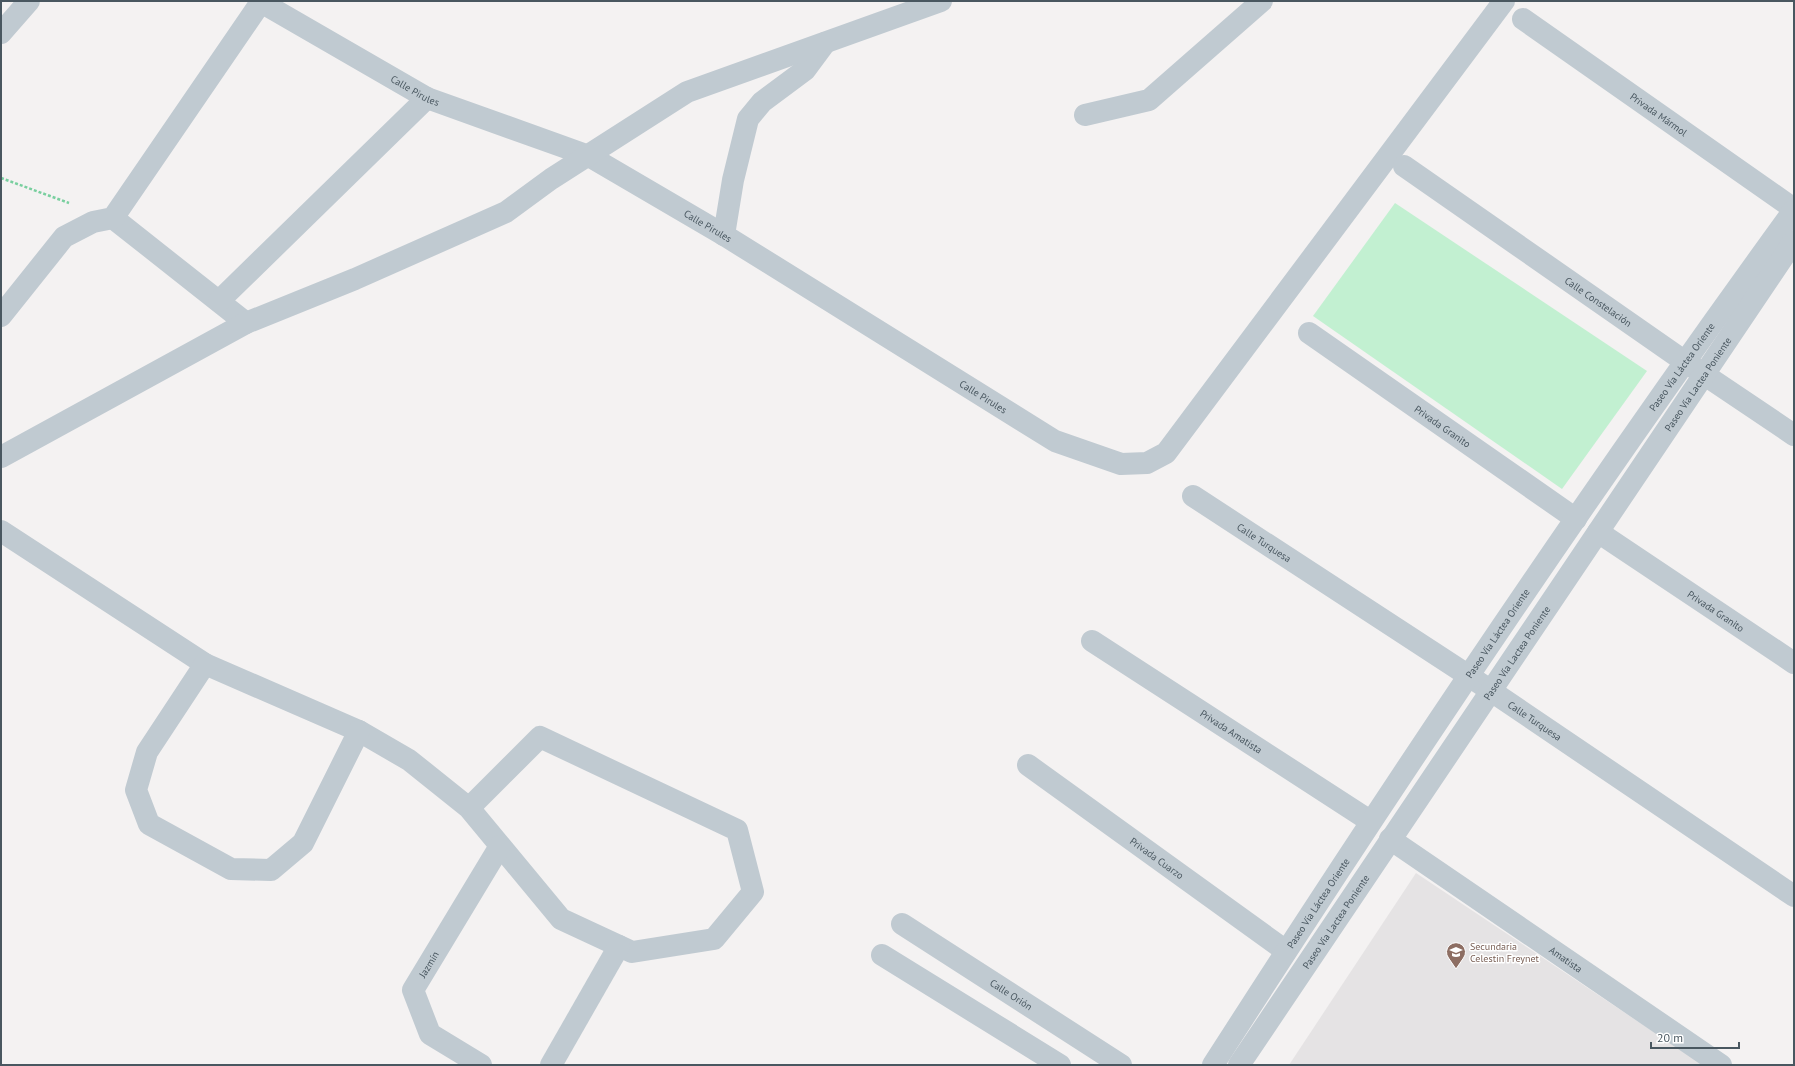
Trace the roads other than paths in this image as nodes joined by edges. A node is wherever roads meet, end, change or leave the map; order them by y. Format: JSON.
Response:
{"nodes":[{"id":1,"x":29,"y":1,"type":"edge"},
{"id":2,"x":941,"y":1,"type":"edge"},
{"id":3,"x":1262,"y":1,"type":"edge"},
{"id":4,"x":1504,"y":1,"type":"edge"},
{"id":5,"x":260,"y":2,"type":"edge"},
{"id":6,"x":1523,"y":19,"type":"dead end"},
{"id":7,"x":1,"y":33,"type":"edge"},
{"id":8,"x":825,"y":44,"type":"junction"},
{"id":9,"x":427,"y":98,"type":"junction"},
{"id":10,"x":1085,"y":115,"type":"dead end"},
{"id":11,"x":589,"y":156,"type":"junction"},
{"id":12,"x":1404,"y":166,"type":"dead end"},
{"id":13,"x":1794,"y":209,"type":"edge"},
{"id":14,"x":113,"y":218,"type":"junction"},
{"id":15,"x":724,"y":235,"type":"junction"},
{"id":16,"x":1794,"y":241,"type":"edge"},
{"id":17,"x":219,"y":301,"type":"junction"},
{"id":18,"x":1,"y":316,"type":"edge"},
{"id":19,"x":246,"y":323,"type":"junction"},
{"id":20,"x":1309,"y":333,"type":"dead end"},
{"id":21,"x":1684,"y":361,"type":"junction"},
{"id":22,"x":1704,"y":375,"type":"junction"},
{"id":23,"x":1794,"y":435,"type":"edge"},
{"id":24,"x":1,"y":458,"type":"edge"},
{"id":25,"x":1193,"y":496,"type":"dead end"},
{"id":26,"x":1576,"y":519,"type":"junction"},
{"id":27,"x":1,"y":531,"type":"edge"},
{"id":28,"x":1598,"y":532,"type":"junction"},
{"id":29,"x":1092,"y":641,"type":"dead end"},
{"id":30,"x":1794,"y":663,"type":"edge"},
{"id":31,"x":205,"y":664,"type":"junction"},
{"id":32,"x":1469,"y":676,"type":"junction"},
{"id":33,"x":1491,"y":691,"type":"junction"},
{"id":34,"x":360,"y":731,"type":"junction"},
{"id":35,"x":1028,"y":765,"type":"dead end"},
{"id":36,"x":469,"y":808,"type":"junction"},
{"id":37,"x":1370,"y":821,"type":"junction"},
{"id":38,"x":1390,"y":839,"type":"junction"},
{"id":39,"x":500,"y":846,"type":"junction"},
{"id":40,"x":1794,"y":896,"type":"edge"},
{"id":41,"x":902,"y":924,"type":"dead end"},
{"id":42,"x":619,"y":946,"type":"junction"},
{"id":43,"x":1286,"y":951,"type":"junction"},
{"id":44,"x":882,"y":955,"type":"dead end"},
{"id":45,"x":482,"y":1065,"type":"edge"},
{"id":46,"x":551,"y":1065,"type":"edge"},
{"id":47,"x":1060,"y":1065,"type":"edge"},
{"id":48,"x":1121,"y":1065,"type":"edge"},
{"id":49,"x":1213,"y":1065,"type":"edge"},
{"id":50,"x":1238,"y":1065,"type":"edge"},
{"id":51,"x":1721,"y":1065,"type":"edge"}],
"edges":[{"from":1,"to":7,"type":"street"},
{"from":2,"to":8,"type":"street"},
{"from":3,"to":10,"type":"street"},
{"from":4,"to":15,"type":"street","name":"Calle Pirules"},
{"from":5,"to":9,"type":"street","name":"Calle Pirules"},
{"from":5,"to":14,"type":"street"},
{"from":6,"to":13,"type":"street","name":"Privada Mármol"},
{"from":8,"to":11,"type":"street"},
{"from":8,"to":15,"type":"street"},
{"from":9,"to":11,"type":"street","name":"Calle Pirules"},
{"from":9,"to":17,"type":"street"},
{"from":11,"to":15,"type":"street","name":"Calle Pirules"},
{"from":11,"to":19,"type":"street"},
{"from":12,"to":21,"type":"street","name":"Calle Constelación"},
{"from":13,"to":21,"type":"street","name":"Paseo Vía Láctea Oriente"},
{"from":14,"to":17,"type":"street"},
{"from":14,"to":18,"type":"street"},
{"from":16,"to":22,"type":"street","name":"Paseo Vía Lactea Poniente"},
{"from":17,"to":19,"type":"street"},
{"from":19,"to":24,"type":"street"},
{"from":20,"to":26,"type":"street","name":"Privada Granito"},
{"from":21,"to":22,"type":"street","name":"Calle Constelación"},
{"from":21,"to":26,"type":"street","name":"Paseo Vía Láctea Oriente"},
{"from":22,"to":23,"type":"street","name":"Calle Constelación"},
{"from":22,"to":28,"type":"street","name":"Paseo Vía Lactea Poniente"},
{"from":25,"to":32,"type":"street","name":"Calle Turquesa"},
{"from":26,"to":32,"type":"street","name":"Paseo Vía Láctea Oriente"},
{"from":27,"to":31,"type":"street"},
{"from":28,"to":30,"type":"street","name":"Privada Granito"},
{"from":28,"to":33,"type":"street","name":"Paseo Vía Lactea Poniente"},
{"from":29,"to":37,"type":"street","name":"Privada Amatista"},
{"from":31,"to":34,"type":"street"},
{"from":31,"to":34,"type":"street"},
{"from":32,"to":33,"type":"street","name":"Calle Turquesa"},
{"from":32,"to":37,"type":"street","name":"Paseo Vía Láctea Oriente"},
{"from":33,"to":38,"type":"street","name":"Paseo Vía Lactea Poniente"},
{"from":33,"to":40,"type":"street","name":"Calle Turquesa"},
{"from":34,"to":36,"type":"street"},
{"from":35,"to":43,"type":"street","name":"Privada Cuarzo"},
{"from":36,"to":39,"type":"street"},
{"from":36,"to":42,"type":"street"},
{"from":37,"to":43,"type":"street","name":"Paseo Vía Láctea Oriente"},
{"from":38,"to":50,"type":"street","name":"Paseo Vía Lactea Poniente"},
{"from":38,"to":51,"type":"street","name":"Amatista"},
{"from":39,"to":42,"type":"street"},
{"from":39,"to":45,"type":"street","name":"Jazmín"},
{"from":41,"to":48,"type":"street","name":"Calle Orión"},
{"from":42,"to":46,"type":"street"},
{"from":43,"to":49,"type":"street","name":"Paseo Vía Láctea Oriente"},
{"from":44,"to":47,"type":"street"}]}
